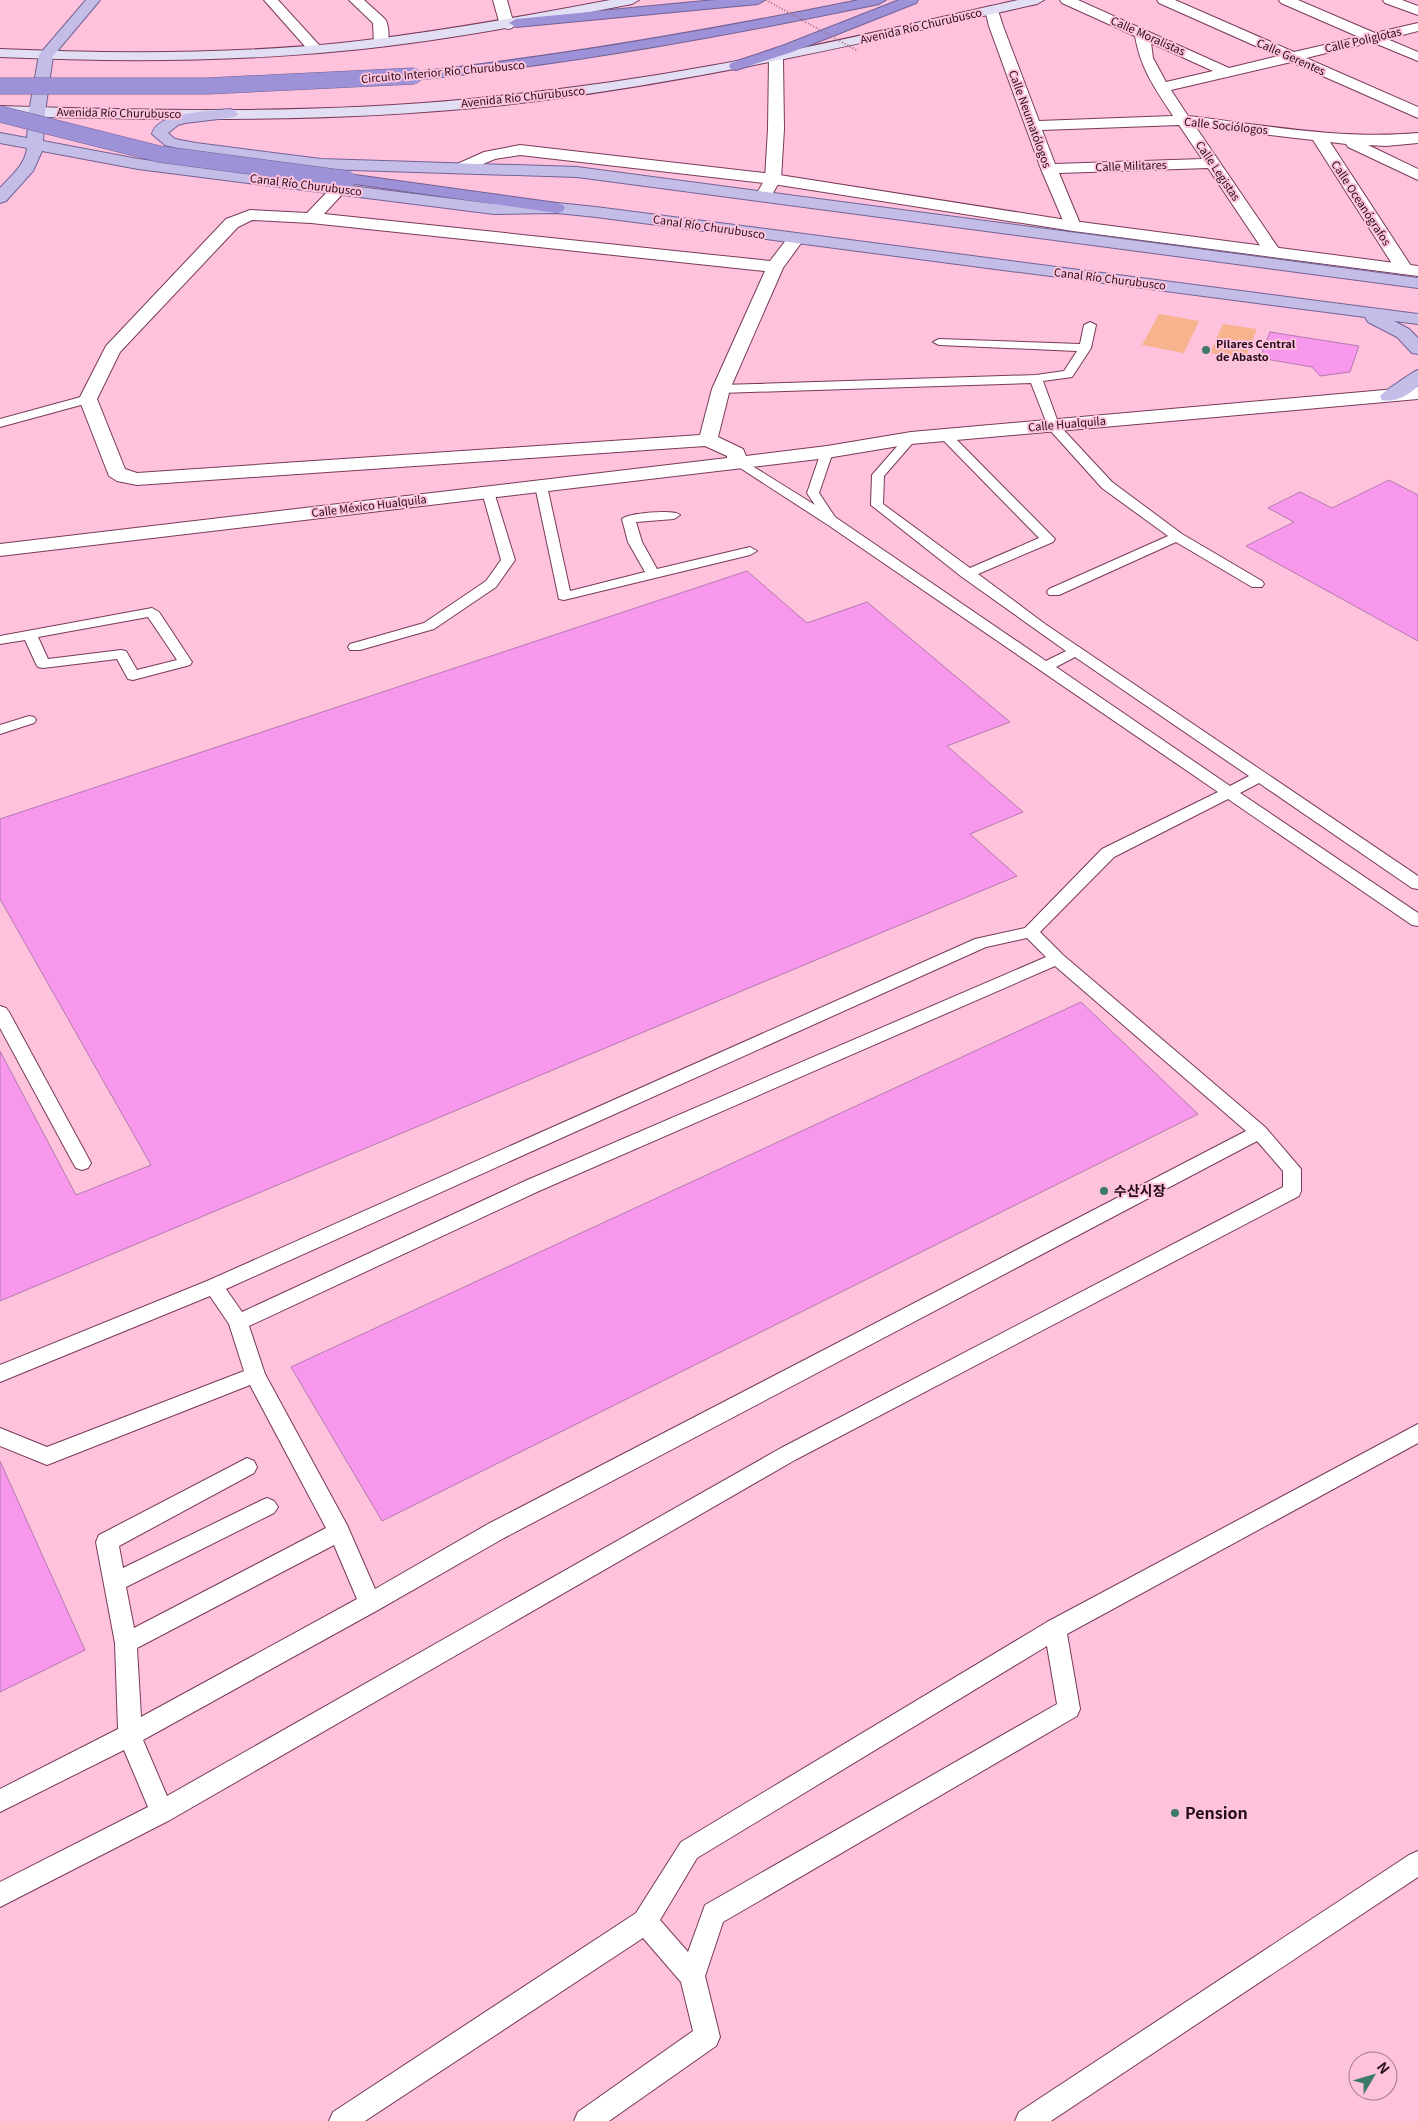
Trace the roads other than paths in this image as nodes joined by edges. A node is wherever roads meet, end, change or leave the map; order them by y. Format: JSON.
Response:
{"nodes":[{"id":1,"x":93,"y":0,"type":"edge"},
{"id":2,"x":271,"y":0,"type":"edge"},
{"id":3,"x":356,"y":0,"type":"edge"},
{"id":4,"x":500,"y":0,"type":"edge"},
{"id":5,"x":632,"y":0,"type":"edge"},
{"id":6,"x":758,"y":0,"type":"edge"},
{"id":7,"x":879,"y":0,"type":"edge"},
{"id":8,"x":911,"y":0,"type":"edge"},
{"id":9,"x":1037,"y":0,"type":"edge"},
{"id":10,"x":1067,"y":0,"type":"edge"},
{"id":11,"x":1164,"y":0,"type":"edge"},
{"id":12,"x":1286,"y":0,"type":"edge"},
{"id":13,"x":1390,"y":0,"type":"edge"},
{"id":14,"x":770,"y":1,"type":"edge"},
{"id":15,"x":590,"y":4,"type":"edge"},
{"id":16,"x":382,"y":7,"type":"dead end"},
{"id":17,"x":992,"y":10,"type":"junction"},
{"id":18,"x":1418,"y":11,"type":"edge"},
{"id":19,"x":692,"y":20,"type":"dead end"},
{"id":20,"x":380,"y":22,"type":"junction"},
{"id":21,"x":512,"y":24,"type":"junction"},
{"id":22,"x":1418,"y":27,"type":"edge"},
{"id":23,"x":1142,"y":34,"type":"junction"},
{"id":24,"x":1374,"y":38,"type":"junction"},
{"id":25,"x":381,"y":43,"type":"junction"},
{"id":26,"x":315,"y":49,"type":"junction"},
{"id":27,"x":0,"y":53,"type":"edge"},
{"id":28,"x":46,"y":55,"type":"junction"},
{"id":29,"x":1292,"y":57,"type":"junction"},
{"id":30,"x":1418,"y":57,"type":"edge"},
{"id":31,"x":776,"y":58,"type":"junction"},
{"id":32,"x":316,"y":66,"type":"dead end"},
{"id":33,"x":736,"y":66,"type":"junction"},
{"id":34,"x":279,"y":68,"type":"dead end"},
{"id":35,"x":29,"y":69,"type":"dead end"},
{"id":36,"x":59,"y":70,"type":"dead end"},
{"id":37,"x":1229,"y":73,"type":"junction"},
{"id":38,"x":0,"y":86,"type":"edge"},
{"id":39,"x":1162,"y":88,"type":"junction"},
{"id":40,"x":0,"y":112,"type":"edge"},
{"id":41,"x":37,"y":112,"type":"junction"},
{"id":42,"x":230,"y":114,"type":"junction"},
{"id":43,"x":1418,"y":114,"type":"edge"},
{"id":44,"x":1185,"y":120,"type":"junction"},
{"id":45,"x":1033,"y":126,"type":"junction"},
{"id":46,"x":1319,"y":137,"type":"junction"},
{"id":47,"x":0,"y":138,"type":"edge"},
{"id":48,"x":1418,"y":138,"type":"edge"},
{"id":49,"x":1345,"y":139,"type":"junction"},
{"id":50,"x":36,"y":144,"type":"junction"},
{"id":51,"x":1212,"y":163,"type":"junction"},
{"id":52,"x":461,"y":168,"type":"junction"},
{"id":53,"x":1049,"y":169,"type":"junction"},
{"id":54,"x":1418,"y":175,"type":"edge"},
{"id":55,"x":773,"y":179,"type":"junction"},
{"id":56,"x":343,"y":184,"type":"junction"},
{"id":57,"x":764,"y":196,"type":"junction"},
{"id":58,"x":0,"y":198,"type":"edge"},
{"id":59,"x":690,"y":200,"type":"junction"},
{"id":60,"x":596,"y":212,"type":"junction"},
{"id":61,"x":312,"y":218,"type":"junction"},
{"id":62,"x":1073,"y":226,"type":"junction"},
{"id":63,"x":765,"y":235,"type":"junction"},
{"id":64,"x":796,"y":239,"type":"junction"},
{"id":65,"x":1273,"y":252,"type":"junction"},
{"id":66,"x":775,"y":267,"type":"junction"},
{"id":67,"x":1411,"y":270,"type":"edge"},
{"id":68,"x":1418,"y":283,"type":"edge"},
{"id":69,"x":1346,"y":310,"type":"junction"},
{"id":70,"x":1418,"y":319,"type":"edge"},
{"id":71,"x":1090,"y":325,"type":"dead end"},
{"id":72,"x":939,"y":342,"type":"dead end"},
{"id":73,"x":1085,"y":348,"type":"junction"},
{"id":74,"x":1418,"y":349,"type":"edge"},
{"id":75,"x":1418,"y":376,"type":"edge"},
{"id":76,"x":1036,"y":379,"type":"junction"},
{"id":77,"x":1418,"y":387,"type":"edge"},
{"id":78,"x":721,"y":389,"type":"junction"},
{"id":79,"x":1418,"y":393,"type":"edge"},
{"id":80,"x":1393,"y":395,"type":"junction"},
{"id":81,"x":88,"y":399,"type":"junction"},
{"id":82,"x":0,"y":423,"type":"edge"},
{"id":83,"x":1054,"y":426,"type":"junction"},
{"id":84,"x":945,"y":435,"type":"junction"},
{"id":85,"x":911,"y":438,"type":"junction"},
{"id":86,"x":708,"y":440,"type":"junction"},
{"id":87,"x":828,"y":452,"type":"junction"},
{"id":88,"x":737,"y":462,"type":"junction"},
{"id":89,"x":541,"y":486,"type":"junction"},
{"id":90,"x":488,"y":492,"type":"junction"},
{"id":91,"x":674,"y":515,"type":"dead end"},
{"id":92,"x":832,"y":522,"type":"junction"},
{"id":93,"x":1177,"y":537,"type":"junction"},
{"id":94,"x":0,"y":550,"type":"edge"},
{"id":95,"x":750,"y":551,"type":"dead end"},
{"id":96,"x":654,"y":574,"type":"junction"},
{"id":97,"x":967,"y":574,"type":"junction"},
{"id":98,"x":1256,"y":584,"type":"dead end"},
{"id":99,"x":1054,"y":592,"type":"dead end"},
{"id":100,"x":30,"y":635,"type":"junction"},
{"id":101,"x":0,"y":640,"type":"edge"},
{"id":102,"x":355,"y":647,"type":"dead end"},
{"id":103,"x":1076,"y":651,"type":"junction"},
{"id":104,"x":1045,"y":667,"type":"junction"},
{"id":105,"x":29,"y":720,"type":"dead end"},
{"id":106,"x":0,"y":730,"type":"edge"},
{"id":107,"x":1260,"y":777,"type":"junction"},
{"id":108,"x":1230,"y":793,"type":"junction"},
{"id":109,"x":1418,"y":884,"type":"edge"},
{"id":110,"x":1418,"y":921,"type":"edge"},
{"id":111,"x":1030,"y":932,"type":"junction"},
{"id":112,"x":1057,"y":959,"type":"junction"},
{"id":113,"x":0,"y":1012,"type":"edge"},
{"id":114,"x":1259,"y":1132,"type":"junction"},
{"id":115,"x":82,"y":1163,"type":"dead end"},
{"id":116,"x":214,"y":1286,"type":"junction"},
{"id":117,"x":238,"y":1322,"type":"junction"},
{"id":118,"x":0,"y":1374,"type":"edge"},
{"id":119,"x":255,"y":1375,"type":"junction"},
{"id":120,"x":1418,"y":1432,"type":"edge"},
{"id":121,"x":0,"y":1437,"type":"edge"},
{"id":122,"x":247,"y":1467,"type":"dead end"},
{"id":123,"x":267,"y":1507,"type":"dead end"},
{"id":124,"x":339,"y":1532,"type":"junction"},
{"id":125,"x":115,"y":1582,"type":"junction"},
{"id":126,"x":370,"y":1603,"type":"junction"},
{"id":127,"x":1055,"y":1628,"type":"junction"},
{"id":128,"x":126,"y":1643,"type":"junction"},
{"id":129,"x":130,"y":1735,"type":"junction"},
{"id":130,"x":0,"y":1801,"type":"edge"},
{"id":131,"x":162,"y":1812,"type":"junction"},
{"id":132,"x":1418,"y":1863,"type":"edge"},
{"id":133,"x":0,"y":1895,"type":"edge"},
{"id":134,"x":646,"y":1922,"type":"junction"},
{"id":135,"x":692,"y":1976,"type":"junction"},
{"id":136,"x":342,"y":2121,"type":"edge"},
{"id":137,"x":587,"y":2121,"type":"edge"},
{"id":138,"x":1028,"y":2121,"type":"edge"}],
"edges":[{"from":1,"to":28,"type":"main road"},
{"from":2,"to":26,"type":"street"},
{"from":3,"to":20,"type":"street"},
{"from":4,"to":21,"type":"street"},
{"from":5,"to":15,"type":"main road"},
{"from":6,"to":21,"type":"highway"},
{"from":7,"to":38,"type":"highway","name":"Circuito Interior Río Churubusco","bridge":true},
{"from":8,"to":33,"type":"highway"},
{"from":9,"to":17,"type":"main road","name":"Avenida Río Churubusco"},
{"from":10,"to":23,"type":"street","name":"Calle Moralistas"},
{"from":11,"to":29,"type":"street","name":"Calle Gerentes"},
{"from":12,"to":24,"type":"street"},
{"from":13,"to":18,"type":"street"},
{"from":14,"to":19,"type":"highway"},
{"from":15,"to":21,"type":"main road"},
{"from":16,"to":20,"type":"street"},
{"from":17,"to":31,"type":"main road","name":"Avenida Río Churubusco"},
{"from":17,"to":45,"type":"street","name":"Calle Neumatólogos"},
{"from":20,"to":25,"type":"street"},
{"from":21,"to":25,"type":"main road"},
{"from":22,"to":24,"type":"street","name":"Calle Poliglotas"},
{"from":23,"to":37,"type":"street","name":"Calle Moralistas"},
{"from":23,"to":39,"type":"street","name":"Calle Legistas"},
{"from":24,"to":29,"type":"street","name":"Calle Poliglotas"},
{"from":24,"to":30,"type":"street"},
{"from":25,"to":26,"type":"main road"},
{"from":26,"to":28,"type":"main road"},
{"from":27,"to":28,"type":"main road"},
{"from":28,"to":41,"type":"main road"},
{"from":29,"to":37,"type":"street","name":"Calle Poliglotas"},
{"from":29,"to":43,"type":"street","name":"Calle Gerentes"},
{"from":31,"to":33,"type":"main road","name":"Avenida Río Churubusco"},
{"from":31,"to":55,"type":"street"},
{"from":32,"to":34,"type":"highway"},
{"from":33,"to":42,"type":"main road","name":"Avenida Río Churubusco"},
{"from":35,"to":36,"type":"highway"},
{"from":37,"to":39,"type":"street","name":"Calle Poliglotas"},
{"from":39,"to":44,"type":"street","name":"Calle Legistas"},
{"from":40,"to":41,"type":"main road","name":"Avenida Río Churubusco"},
{"from":40,"to":56,"type":"highway","bridge":true},
{"from":41,"to":42,"type":"main road","name":"Avenida Río Churubusco"},
{"from":41,"to":50,"type":"main road"},
{"from":42,"to":52,"type":"main road","name":"Canal Río Churubusco"},
{"from":44,"to":45,"type":"street","name":"Calle Sociólogos"},
{"from":44,"to":46,"type":"street","name":"Calle Sociólogos"},
{"from":44,"to":51,"type":"street","name":"Calle Legistas"},
{"from":45,"to":53,"type":"street","name":"Calle Neumatólogos"},
{"from":46,"to":49,"type":"street","name":"Calle Sociólogos"},
{"from":46,"to":67,"type":"street","name":"Calle Oceanógrafos"},
{"from":47,"to":50,"type":"main road","name":"Canal Río Churubusco"},
{"from":48,"to":49,"type":"street","name":"Calle Sociólogos"},
{"from":49,"to":54,"type":"street"},
{"from":50,"to":56,"type":"main road","name":"Canal Río Churubusco"},
{"from":50,"to":58,"type":"main road"},
{"from":51,"to":53,"type":"street","name":"Calle Militares"},
{"from":51,"to":65,"type":"street","name":"Calle Legistas"},
{"from":52,"to":55,"type":"street","name":"Canal Río Churubusco"},
{"from":52,"to":59,"type":"main road","name":"Canal Río Churubusco"},
{"from":53,"to":62,"type":"street","name":"Calle Neumatólogos"},
{"from":55,"to":57,"type":"street"},
{"from":55,"to":62,"type":"street","name":"Canal Río Churubusco"},
{"from":56,"to":60,"type":"main road","name":"Canal Río Churubusco"},
{"from":56,"to":61,"type":"street"},
{"from":57,"to":59,"type":"main road","name":"Canal Río Churubusco"},
{"from":57,"to":63,"type":"main road"},
{"from":57,"to":68,"type":"main road","name":"Canal Río Churubusco"},
{"from":59,"to":60,"type":"main road"},
{"from":60,"to":63,"type":"main road","name":"Canal Río Churubusco"},
{"from":61,"to":66,"type":"street"},
{"from":61,"to":81,"type":"street"},
{"from":62,"to":65,"type":"street","name":"Canal Río Churubusco"},
{"from":63,"to":64,"type":"main road","name":"Canal Río Churubusco"},
{"from":64,"to":66,"type":"street"},
{"from":64,"to":69,"type":"main road","name":"Canal Río Churubusco"},
{"from":65,"to":67,"type":"street","name":"Canal Río Churubusco"},
{"from":66,"to":78,"type":"street"},
{"from":69,"to":70,"type":"main road","name":"Canal Río Churubusco"},
{"from":69,"to":74,"type":"main road"},
{"from":71,"to":73,"type":"lane"},
{"from":72,"to":73,"type":"lane"},
{"from":73,"to":76,"type":"lane"},
{"from":75,"to":80,"type":"main road"},
{"from":76,"to":78,"type":"lane"},
{"from":76,"to":83,"type":"lane"},
{"from":77,"to":80,"type":"street","name":"Calle Hualquila"},
{"from":78,"to":86,"type":"street"},
{"from":79,"to":80,"type":"street","name":"Calle Hualquila"},
{"from":80,"to":83,"type":"street","name":"Calle Hualquila"},
{"from":81,"to":82,"type":"lane"},
{"from":81,"to":86,"type":"street"},
{"from":83,"to":84,"type":"street","name":"Calle Hualquila"},
{"from":83,"to":93,"type":"lane"},
{"from":84,"to":85,"type":"street","name":"Calle Hualquila"},
{"from":84,"to":97,"type":"lane"},
{"from":85,"to":87,"type":"street","name":"Calle Hualquila"},
{"from":85,"to":97,"type":"lane"},
{"from":86,"to":88,"type":"street"},
{"from":87,"to":88,"type":"street","name":"Calle Hualquila"},
{"from":87,"to":92,"type":"lane"},
{"from":88,"to":89,"type":"street","name":"Calle México Hualquila"},
{"from":88,"to":92,"type":"lane"},
{"from":89,"to":90,"type":"street","name":"Calle México Hualquila"},
{"from":89,"to":96,"type":"lane"},
{"from":90,"to":94,"type":"street","name":"Calle México Hualquila"},
{"from":90,"to":102,"type":"lane"},
{"from":91,"to":96,"type":"lane"},
{"from":92,"to":104,"type":"lane"},
{"from":93,"to":98,"type":"lane"},
{"from":93,"to":99,"type":"lane"},
{"from":95,"to":96,"type":"lane"},
{"from":97,"to":103,"type":"lane"},
{"from":100,"to":100,"type":"lane"},
{"from":100,"to":101,"type":"lane"},
{"from":103,"to":104,"type":"lane"},
{"from":103,"to":107,"type":"lane"},
{"from":104,"to":108,"type":"lane"},
{"from":105,"to":106,"type":"lane"},
{"from":107,"to":108,"type":"lane"},
{"from":107,"to":109,"type":"lane"},
{"from":108,"to":110,"type":"lane"},
{"from":108,"to":111,"type":"lane"},
{"from":111,"to":112,"type":"lane"},
{"from":111,"to":116,"type":"lane"},
{"from":112,"to":114,"type":"lane"},
{"from":112,"to":117,"type":"lane"},
{"from":113,"to":115,"type":"lane"},
{"from":114,"to":126,"type":"lane"},
{"from":114,"to":131,"type":"lane"},
{"from":116,"to":117,"type":"lane"},
{"from":116,"to":118,"type":"lane"},
{"from":117,"to":119,"type":"lane"},
{"from":119,"to":121,"type":"lane"},
{"from":119,"to":124,"type":"lane"},
{"from":120,"to":127,"type":"lane"},
{"from":122,"to":125,"type":"lane"},
{"from":123,"to":125,"type":"lane"},
{"from":124,"to":126,"type":"lane"},
{"from":124,"to":128,"type":"lane"},
{"from":125,"to":128,"type":"lane"},
{"from":126,"to":129,"type":"lane"},
{"from":127,"to":134,"type":"lane"},
{"from":127,"to":135,"type":"lane"},
{"from":128,"to":129,"type":"lane"},
{"from":129,"to":130,"type":"lane"},
{"from":129,"to":131,"type":"lane"},
{"from":131,"to":133,"type":"lane"},
{"from":132,"to":138,"type":"lane"},
{"from":134,"to":135,"type":"lane"},
{"from":134,"to":136,"type":"lane"},
{"from":135,"to":137,"type":"lane"}]}
